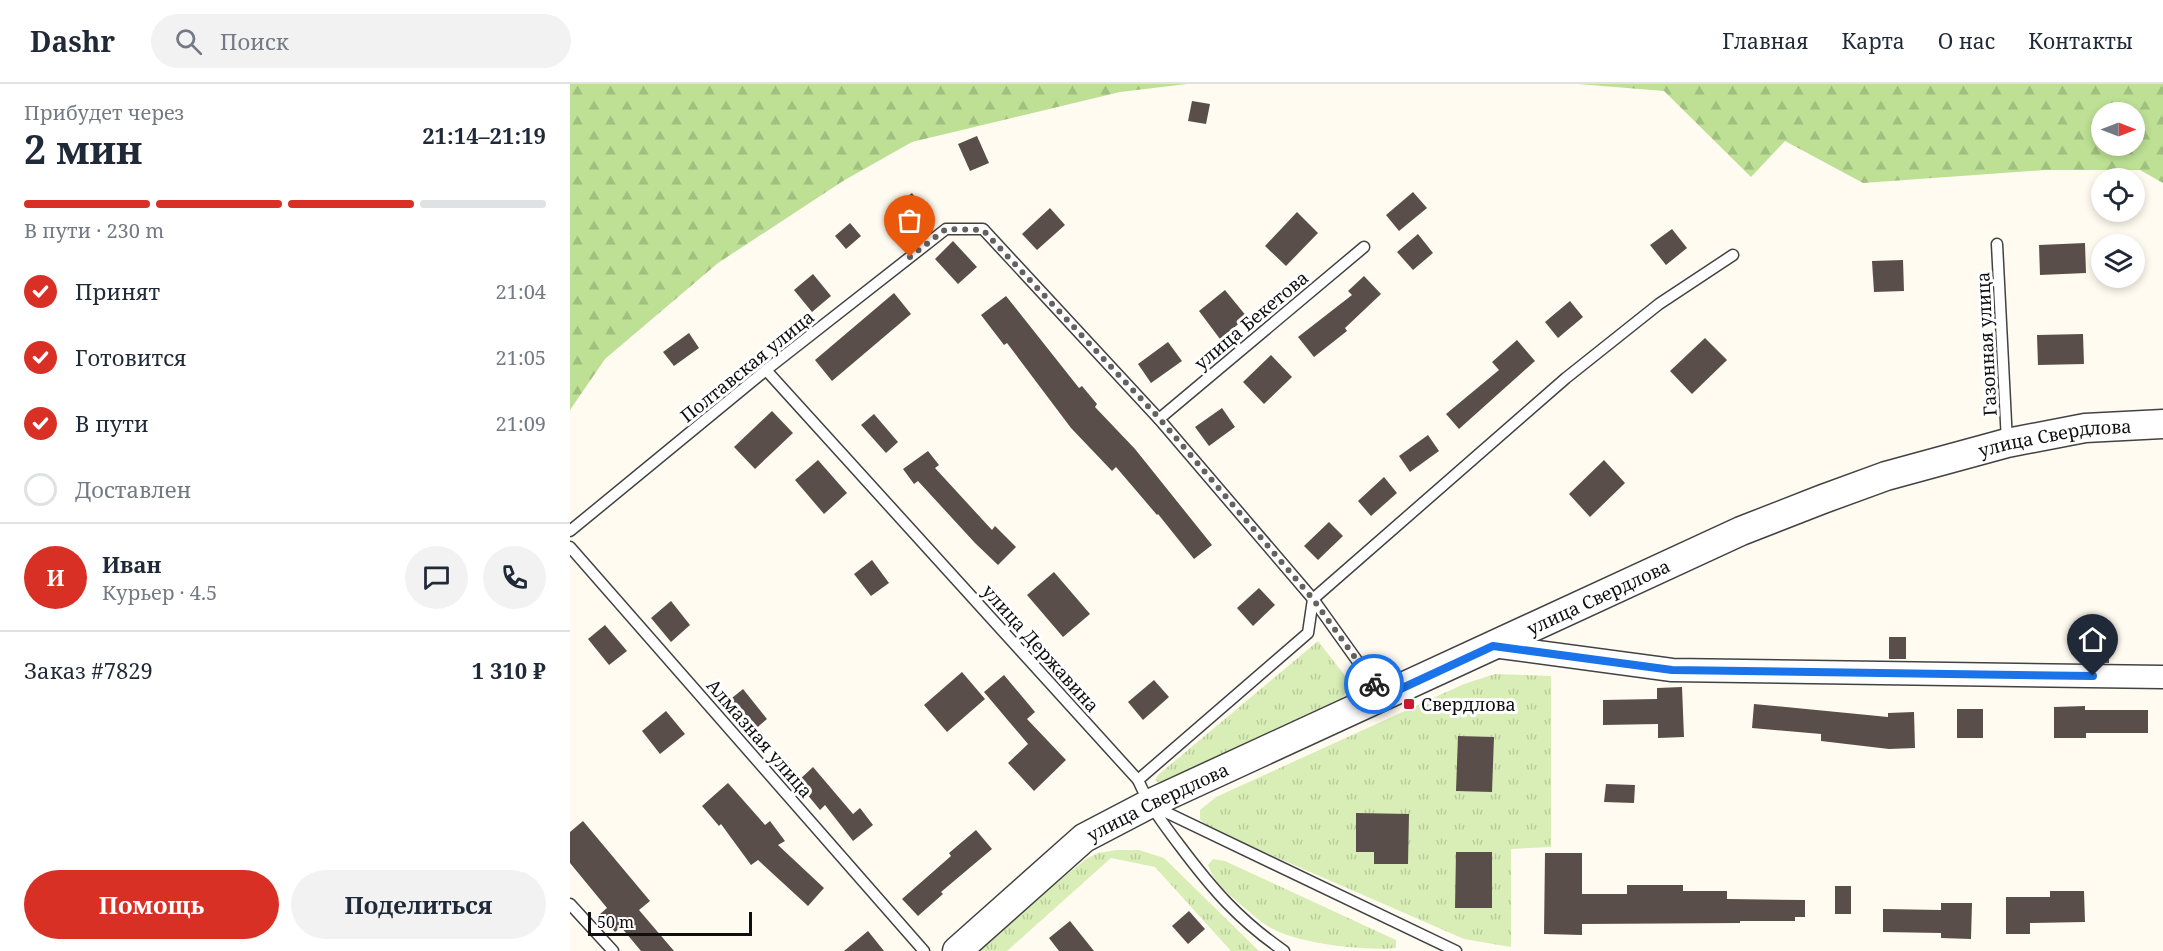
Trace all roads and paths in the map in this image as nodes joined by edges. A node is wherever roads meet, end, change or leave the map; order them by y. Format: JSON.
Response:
{"nodes":[{"id":1,"x":1997,"y":244,"type":"dead end"},
{"id":2,"x":1364,"y":247,"type":"dead end"},
{"id":3,"x":1733,"y":255,"type":"dead end"},
{"id":4,"x":766,"y":370,"type":"junction"},
{"id":5,"x":1159,"y":418,"type":"junction"},
{"id":6,"x":2163,"y":424,"type":"edge"},
{"id":7,"x":2007,"y":443,"type":"junction"},
{"id":8,"x":570,"y":531,"type":"edge"},
{"id":9,"x":570,"y":547,"type":"edge"},
{"id":10,"x":1313,"y":599,"type":"junction"},
{"id":11,"x":1493,"y":646,"type":"junction"},
{"id":12,"x":2163,"y":677,"type":"edge"},
{"id":13,"x":1383,"y":697,"type":"junction"},
{"id":14,"x":1143,"y":792,"type":"junction"},
{"id":15,"x":570,"y":904,"type":"edge"},
{"id":16,"x":613,"y":951,"type":"edge"},
{"id":17,"x":924,"y":951,"type":"edge"},
{"id":18,"x":957,"y":951,"type":"edge"},
{"id":19,"x":1284,"y":951,"type":"edge"},
{"id":20,"x":1456,"y":951,"type":"edge"}],
"edges":[{"from":1,"to":7,"type":"lane","name":"Газонная улица"},
{"from":2,"to":5,"type":"lane","name":"улица Бекетова"},
{"from":3,"to":10,"type":"lane"},
{"from":4,"to":5,"type":"lane","name":"Полтавская улица"},
{"from":4,"to":8,"type":"lane","name":"Полтавская улица"},
{"from":4,"to":14,"type":"lane","name":"улица Державина"},
{"from":5,"to":10,"type":"lane"},
{"from":6,"to":7,"type":"street","name":"улица Свердлова"},
{"from":7,"to":11,"type":"street","name":"улица Свердлова"},
{"from":9,"to":17,"type":"lane","name":"Алмазная улица"},
{"from":10,"to":13,"type":"lane"},
{"from":10,"to":14,"type":"lane"},
{"from":11,"to":12,"type":"street"},
{"from":11,"to":13,"type":"street","name":"улица Свердлова"},
{"from":13,"to":14,"type":"street","name":"улица Свердлова"},
{"from":14,"to":18,"type":"street","name":"улица Свердлова"},
{"from":14,"to":19,"type":"lane","name":"улица Державина"},
{"from":14,"to":20,"type":"lane"},
{"from":15,"to":16,"type":"lane"}]}
